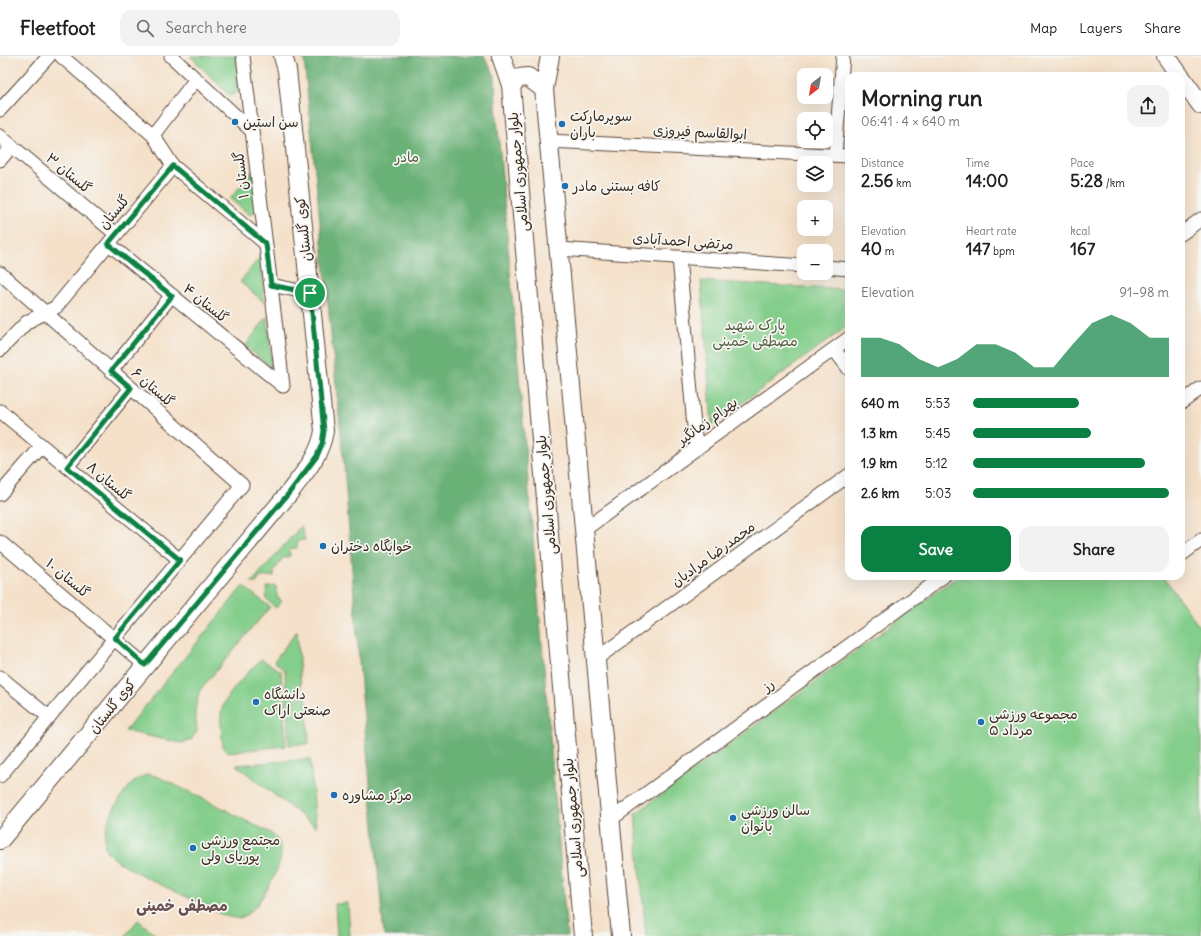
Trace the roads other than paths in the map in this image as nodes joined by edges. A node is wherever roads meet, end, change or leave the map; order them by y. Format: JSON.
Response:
{"nodes":[{"id":1,"x":49,"y":56,"type":"edge"},
{"id":2,"x":61,"y":56,"type":"edge"},
{"id":3,"x":171,"y":56,"type":"edge"},
{"id":4,"x":243,"y":56,"type":"edge"},
{"id":5,"x":501,"y":56,"type":"edge"},
{"id":6,"x":550,"y":56,"type":"edge"},
{"id":7,"x":843,"y":56,"type":"edge"},
{"id":8,"x":1166,"y":56,"type":"edge"},
{"id":9,"x":287,"y":61,"type":"edge"},
{"id":10,"x":1176,"y":72,"type":"edge"},
{"id":11,"x":196,"y":79,"type":"junction"},
{"id":12,"x":511,"y":85,"type":"junction"},
{"id":13,"x":1185,"y":86,"type":"edge"},
{"id":14,"x":544,"y":89,"type":"junction"},
{"id":15,"x":1201,"y":105,"type":"edge"},
{"id":16,"x":0,"y":110,"type":"edge"},
{"id":17,"x":252,"y":131,"type":"junction"},
{"id":18,"x":153,"y":135,"type":"junction"},
{"id":19,"x":0,"y":136,"type":"edge"},
{"id":20,"x":549,"y":141,"type":"junction"},
{"id":21,"x":12,"y":146,"type":"junction"},
{"id":22,"x":835,"y":155,"type":"junction"},
{"id":23,"x":845,"y":156,"type":"edge"},
{"id":24,"x":0,"y":160,"type":"edge"},
{"id":25,"x":173,"y":166,"type":"junction"},
{"id":26,"x":1201,"y":219,"type":"edge"},
{"id":27,"x":1185,"y":231,"type":"edge"},
{"id":28,"x":112,"y":239,"type":"junction"},
{"id":29,"x":266,"y":244,"type":"junction"},
{"id":30,"x":559,"y":249,"type":"junction"},
{"id":31,"x":679,"y":257,"type":"junction"},
{"id":32,"x":797,"y":265,"type":"edge"},
{"id":33,"x":833,"y":267,"type":"edge"},
{"id":34,"x":845,"y":268,"type":"edge"},
{"id":35,"x":0,"y":273,"type":"edge"},
{"id":36,"x":271,"y":285,"type":"junction"},
{"id":37,"x":310,"y":293,"type":"junction"},
{"id":38,"x":172,"y":296,"type":"junction"},
{"id":39,"x":44,"y":312,"type":"junction"},
{"id":40,"x":845,"y":341,"type":"edge"},
{"id":41,"x":834,"y":349,"type":"junction"},
{"id":42,"x":0,"y":350,"type":"edge"},
{"id":43,"x":845,"y":364,"type":"edge"},
{"id":44,"x":111,"y":371,"type":"junction"},
{"id":45,"x":283,"y":386,"type":"joint"},
{"id":46,"x":131,"y":388,"type":"junction"},
{"id":47,"x":1201,"y":388,"type":"edge"},
{"id":48,"x":1185,"y":400,"type":"edge"},
{"id":49,"x":0,"y":411,"type":"edge"},
{"id":50,"x":42,"y":446,"type":"junction"},
{"id":51,"x":696,"y":449,"type":"junction"},
{"id":52,"x":67,"y":467,"type":"junction"},
{"id":53,"x":845,"y":478,"type":"edge"},
{"id":54,"x":0,"y":494,"type":"edge"},
{"id":55,"x":584,"y":530,"type":"junction"},
{"id":56,"x":1201,"y":540,"type":"edge"},
{"id":57,"x":1,"y":545,"type":"edge"},
{"id":58,"x":1185,"y":552,"type":"edge"},
{"id":59,"x":180,"y":560,"type":"junction"},
{"id":60,"x":939,"y":580,"type":"edge"},
{"id":61,"x":115,"y":638,"type":"junction"},
{"id":62,"x":596,"y":659,"type":"junction"},
{"id":63,"x":145,"y":665,"type":"junction"},
{"id":64,"x":0,"y":677,"type":"edge"},
{"id":65,"x":49,"y":717,"type":"junction"},
{"id":66,"x":0,"y":776,"type":"edge"},
{"id":67,"x":610,"y":820,"type":"junction"},
{"id":68,"x":0,"y":840,"type":"edge"},
{"id":69,"x":583,"y":936,"type":"edge"},
{"id":70,"x":620,"y":936,"type":"edge"}],
"edges":[{"from":1,"to":16,"type":"street"},
{"from":2,"to":18,"type":"street"},
{"from":3,"to":11,"type":"street"},
{"from":4,"to":17,"type":"street","name":"گلستان ۱"},
{"from":5,"to":12,"type":"main road","name":"بلوار جمهوری اسلامی"},
{"from":6,"to":14,"type":"main road"},
{"from":7,"to":22,"type":"street"},
{"from":8,"to":10,"type":"main road"},
{"from":9,"to":37,"type":"main road","name":"کوی گلستان"},
{"from":11,"to":17,"type":"street"},
{"from":11,"to":18,"type":"street"},
{"from":12,"to":14,"type":"main road"},
{"from":12,"to":69,"type":"main road","name":"بلوار جمهوری اسلامی"},
{"from":13,"to":15,"type":"main road"},
{"from":14,"to":20,"type":"main road"},
{"from":17,"to":29,"type":"street","name":"گلستان ۱"},
{"from":18,"to":25,"type":"street"},
{"from":19,"to":21,"type":"street","name":"گلستان ۳"},
{"from":20,"to":22,"type":"street","name":"ابوالقاسم فیروزی"},
{"from":20,"to":30,"type":"main road"},
{"from":21,"to":24,"type":"street"},
{"from":21,"to":28,"type":"street","name":"گلستان ۳"},
{"from":22,"to":23,"type":"street","name":"ابوالقاسم فیروزی"},
{"from":25,"to":28,"type":"street","name":"گلستان"},
{"from":25,"to":29,"type":"street"},
{"from":26,"to":27,"type":"street"},
{"from":28,"to":38,"type":"street","name":"گلستان ۴"},
{"from":28,"to":39,"type":"street","name":"گلستان"},
{"from":29,"to":36,"type":"street","name":"گلستان ۱"},
{"from":30,"to":31,"type":"street","name":"مرتضی احمدآبادی"},
{"from":30,"to":55,"type":"main road"},
{"from":31,"to":32,"type":"street","name":"مرتضی احمدآبادی"},
{"from":31,"to":51,"type":"street"},
{"from":33,"to":34,"type":"street"},
{"from":35,"to":39,"type":"street","name":"گلستان ۶"},
{"from":36,"to":37,"type":"street"},
{"from":36,"to":45,"type":"street","name":"گلستان ۱"},
{"from":37,"to":63,"type":"main road","name":"کوی گلستان"},
{"from":38,"to":44,"type":"street"},
{"from":38,"to":45,"type":"street","name":"گلستان ۴"},
{"from":39,"to":42,"type":"street","name":"گلستان"},
{"from":39,"to":44,"type":"street","name":"گلستان ۶"},
{"from":40,"to":41,"type":"street","name":"بهرام زمانگیر"},
{"from":41,"to":43,"type":"street"},
{"from":41,"to":51,"type":"street","name":"بهرام زمانگیر"},
{"from":44,"to":46,"type":"street","name":"گلستان ۶"},
{"from":46,"to":52,"type":"street"},
{"from":46,"to":59,"type":"street","name":"گلستان ۶"},
{"from":47,"to":48,"type":"street"},
{"from":49,"to":50,"type":"street","name":"گلستان ۸"},
{"from":50,"to":52,"type":"street","name":"گلستان ۸"},
{"from":50,"to":54,"type":"street"},
{"from":51,"to":55,"type":"street","name":"بهرام زمانگیر"},
{"from":52,"to":59,"type":"street","name":"گلستان ۸"},
{"from":53,"to":62,"type":"street","name":"محمدرضا مرادیان"},
{"from":55,"to":62,"type":"main road"},
{"from":56,"to":58,"type":"street"},
{"from":57,"to":61,"type":"street","name":"گلستان ۱۰"},
{"from":59,"to":61,"type":"street"},
{"from":60,"to":67,"type":"street","name":"رز"},
{"from":61,"to":63,"type":"street","name":"گلستان ۱۰"},
{"from":61,"to":65,"type":"street"},
{"from":62,"to":67,"type":"main road"},
{"from":63,"to":68,"type":"main road","name":"کوی گلستان"},
{"from":64,"to":65,"type":"street"},
{"from":65,"to":66,"type":"street"},
{"from":67,"to":70,"type":"main road"}]}
